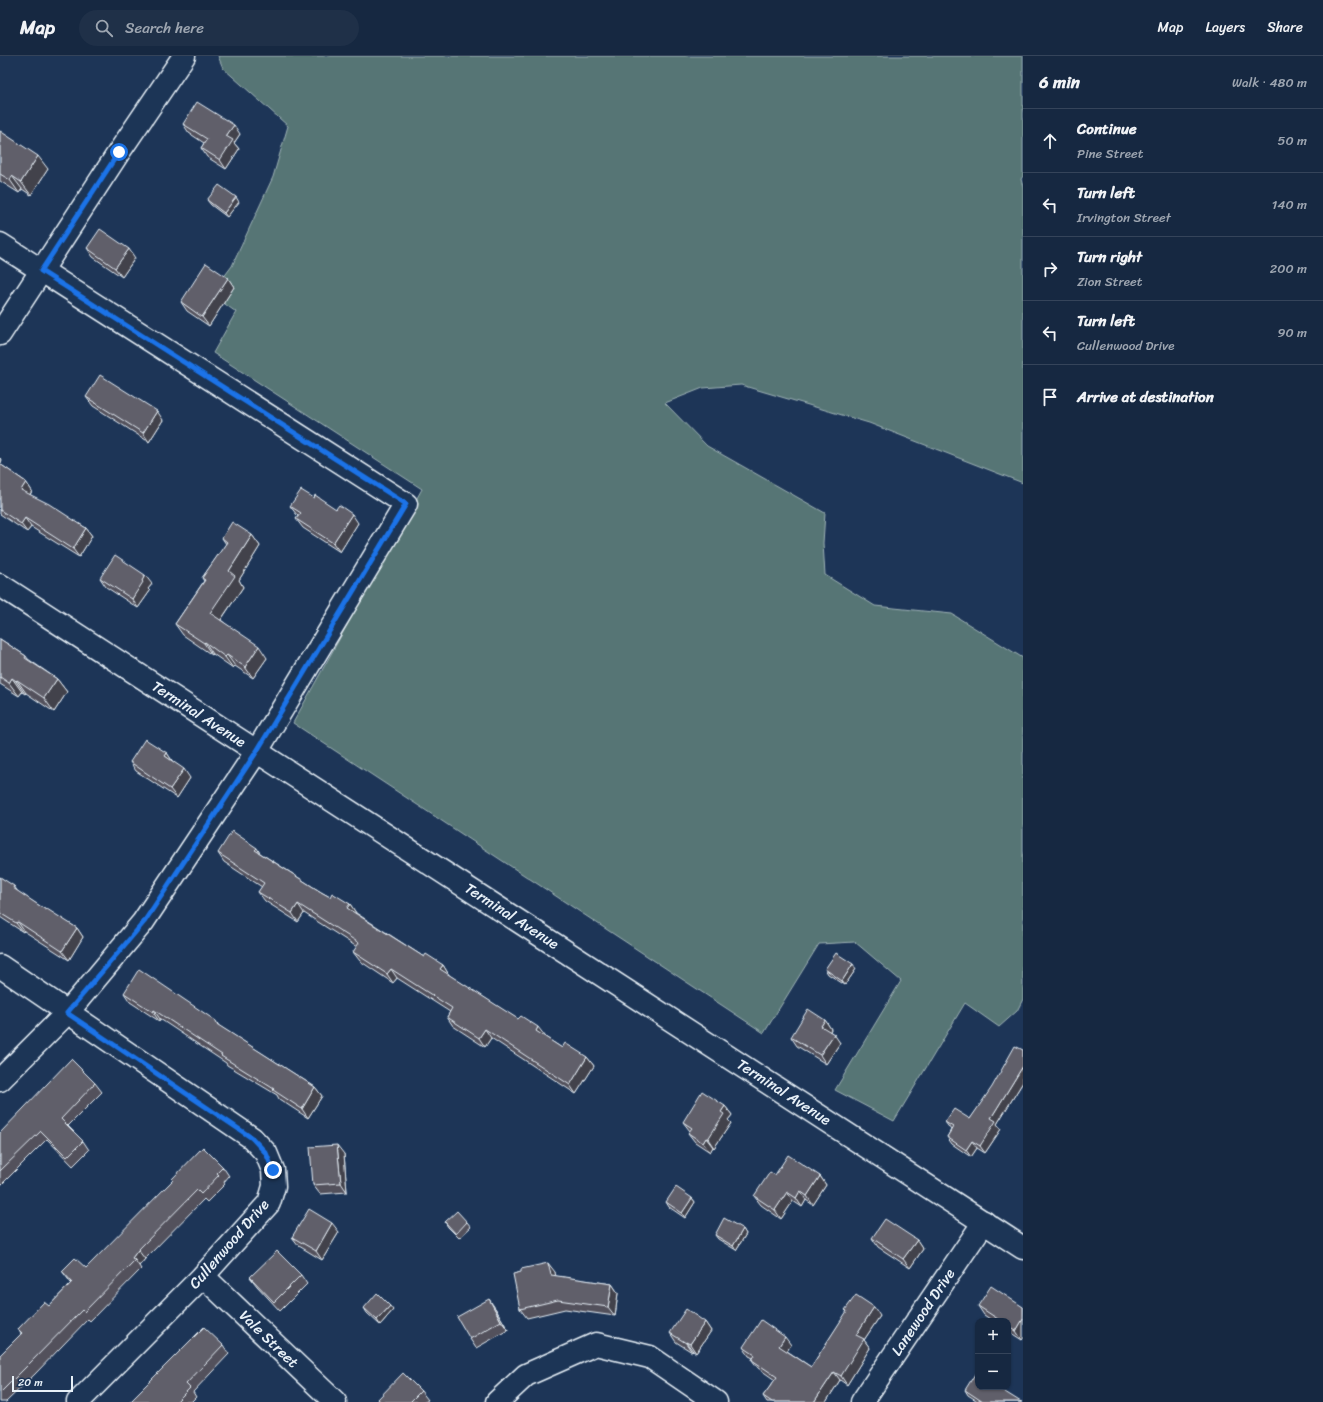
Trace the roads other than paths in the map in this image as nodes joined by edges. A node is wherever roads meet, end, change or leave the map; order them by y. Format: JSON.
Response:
{"nodes":[{"id":1,"x":184,"y":56,"type":"edge"},
{"id":2,"x":0,"y":244,"type":"edge"},
{"id":3,"x":41,"y":271,"type":"junction"},
{"id":4,"x":0,"y":334,"type":"edge"},
{"id":5,"x":0,"y":585,"type":"edge"},
{"id":6,"x":257,"y":751,"type":"junction"},
{"id":7,"x":0,"y":966,"type":"edge"},
{"id":8,"x":67,"y":1013,"type":"junction"},
{"id":9,"x":0,"y":1080,"type":"edge"},
{"id":10,"x":984,"y":1222,"type":"junction"},
{"id":11,"x":1023,"y":1248,"type":"edge"},
{"id":12,"x":203,"y":1276,"type":"junction"},
{"id":13,"x":78,"y":1402,"type":"edge"},
{"id":14,"x":335,"y":1402,"type":"edge"},
{"id":15,"x":497,"y":1402,"type":"edge"},
{"id":16,"x":716,"y":1402,"type":"edge"},
{"id":17,"x":862,"y":1402,"type":"edge"}],
"edges":[{"from":1,"to":3,"type":"street"},
{"from":2,"to":3,"type":"street"},
{"from":3,"to":4,"type":"street"},
{"from":3,"to":6,"type":"street"},
{"from":5,"to":6,"type":"street","name":"Terminal Avenue"},
{"from":6,"to":8,"type":"street"},
{"from":6,"to":10,"type":"street","name":"Terminal Avenue"},
{"from":7,"to":8,"type":"street","name":"Cullenwood Drive"},
{"from":8,"to":9,"type":"street"},
{"from":8,"to":12,"type":"street","name":"Cullenwood Drive"},
{"from":10,"to":11,"type":"street","name":"Terminal Avenue"},
{"from":10,"to":17,"type":"street","name":"Lanewood Drive"},
{"from":12,"to":13,"type":"street","name":"Cullenwood Drive"},
{"from":12,"to":14,"type":"street","name":"Vale Street"},
{"from":15,"to":16,"type":"street"}]}
